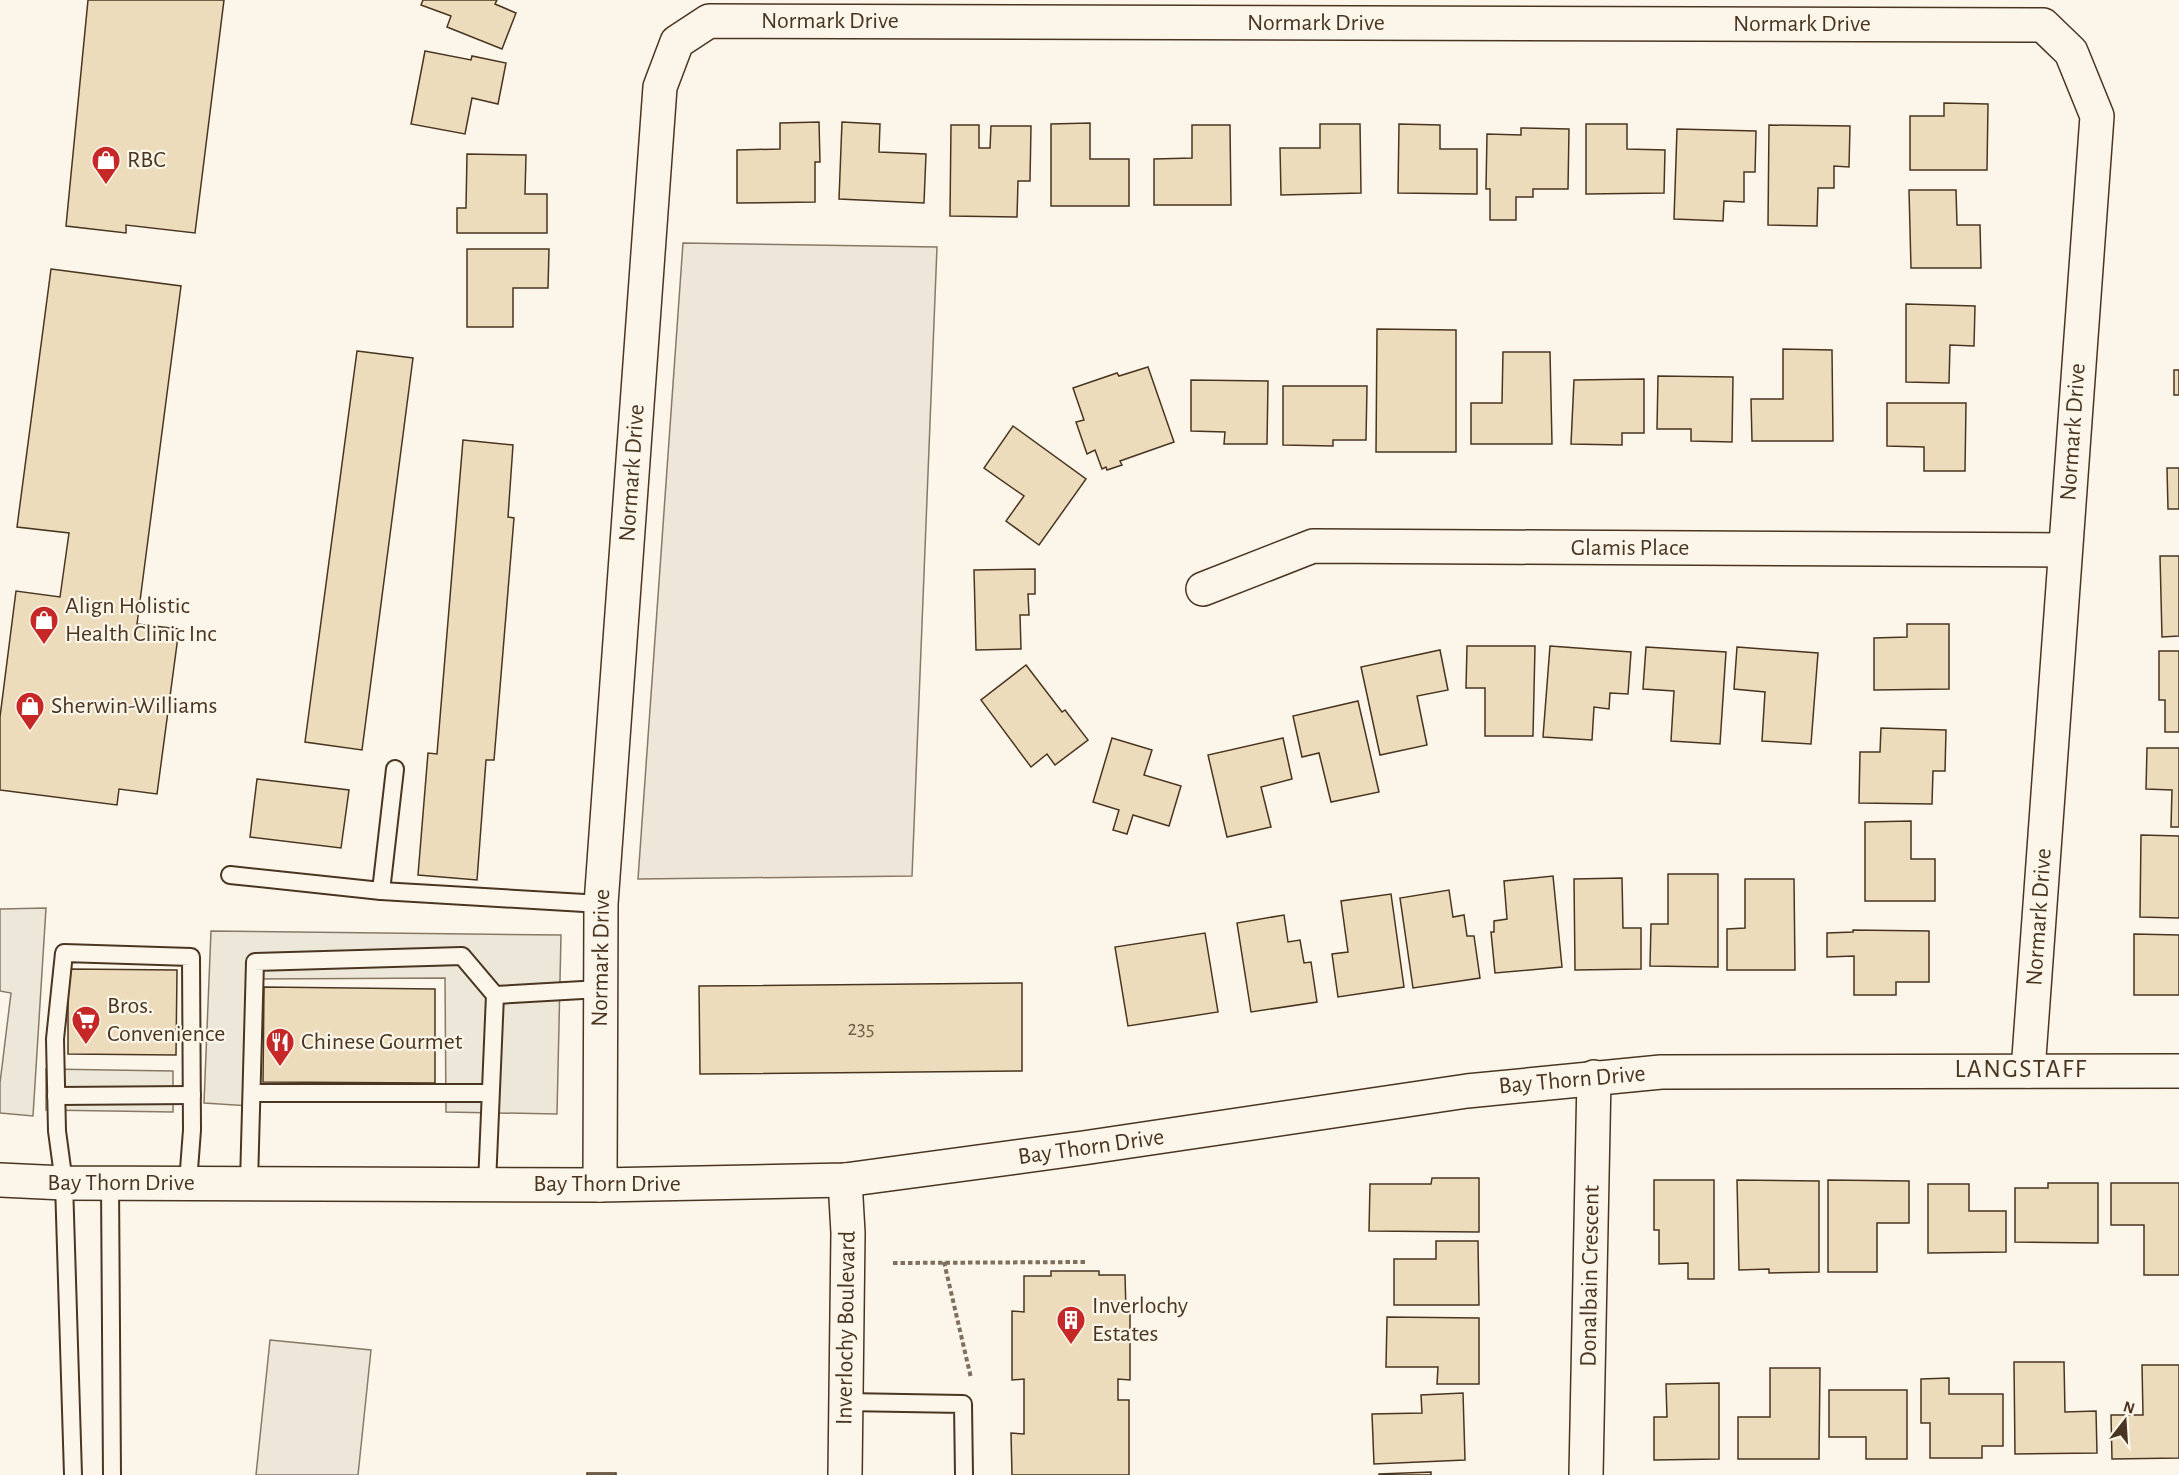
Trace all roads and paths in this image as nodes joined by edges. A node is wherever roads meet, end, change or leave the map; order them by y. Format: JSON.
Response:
{"nodes":[{"id":1,"x":2064,"y":550,"type":"junction"},
{"id":2,"x":1203,"y":589,"type":"dead end"},
{"id":3,"x":395,"y":770,"type":"dead end"},
{"id":4,"x":230,"y":875,"type":"dead end"},
{"id":5,"x":381,"y":891,"type":"junction"},
{"id":6,"x":601,"y":904,"type":"junction"},
{"id":7,"x":600,"y":989,"type":"junction"},
{"id":8,"x":495,"y":995,"type":"junction"},
{"id":9,"x":2028,"y":1071,"type":"junction"},
{"id":10,"x":2179,"y":1071,"type":"edge"},
{"id":11,"x":1594,"y":1077,"type":"junction"},
{"id":12,"x":252,"y":1093,"type":"junction"},
{"id":13,"x":490,"y":1093,"type":"junction"},
{"id":14,"x":192,"y":1095,"type":"junction"},
{"id":15,"x":56,"y":1096,"type":"junction"},
{"id":16,"x":0,"y":1180,"type":"edge"},
{"id":17,"x":845,"y":1180,"type":"junction"},
{"id":18,"x":64,"y":1183,"type":"junction"},
{"id":19,"x":110,"y":1183,"type":"junction"},
{"id":20,"x":188,"y":1183,"type":"junction"},
{"id":21,"x":249,"y":1183,"type":"junction"},
{"id":22,"x":487,"y":1184,"type":"junction"},
{"id":23,"x":600,"y":1185,"type":"junction"},
{"id":24,"x":944,"y":1262,"type":"junction"},
{"id":25,"x":1087,"y":1262,"type":"dead end"},
{"id":26,"x":893,"y":1263,"type":"dead end"},
{"id":27,"x":845,"y":1402,"type":"junction"},
{"id":28,"x":963,"y":1404,"type":"junction"},
{"id":29,"x":73,"y":1475,"type":"edge"},
{"id":30,"x":112,"y":1475,"type":"edge"},
{"id":31,"x":845,"y":1475,"type":"edge"},
{"id":32,"x":964,"y":1475,"type":"edge"},
{"id":33,"x":1586,"y":1475,"type":"edge"}],
"edges":[{"from":1,"to":2,"type":"street","name":"Glamis Place"},
{"from":1,"to":6,"type":"street","name":"Normark Drive"},
{"from":1,"to":9,"type":"street","name":"Normark Drive"},
{"from":3,"to":5,"type":"lane"},
{"from":4,"to":5,"type":"lane"},
{"from":5,"to":6,"type":"lane"},
{"from":6,"to":7,"type":"street","name":"Normark Drive"},
{"from":7,"to":8,"type":"lane"},
{"from":7,"to":23,"type":"street","name":"Normark Drive"},
{"from":8,"to":12,"type":"lane"},
{"from":8,"to":13,"type":"lane"},
{"from":9,"to":10,"type":"street","name":"Bay Thorn Drive"},
{"from":9,"to":11,"type":"street","name":"Bay Thorn Drive"},
{"from":11,"to":17,"type":"street","name":"Bay Thorn Drive"},
{"from":11,"to":33,"type":"street","name":"Donalbain Crescent"},
{"from":12,"to":13,"type":"lane"},
{"from":12,"to":21,"type":"lane"},
{"from":13,"to":22,"type":"lane"},
{"from":14,"to":15,"type":"lane"},
{"from":14,"to":15,"type":"lane"},
{"from":14,"to":20,"type":"lane"},
{"from":15,"to":18,"type":"lane"},
{"from":16,"to":18,"type":"street","name":"Bay Thorn Drive"},
{"from":17,"to":23,"type":"street","name":"Bay Thorn Drive"},
{"from":17,"to":27,"type":"street","name":"Inverlochy Boulevard"},
{"from":18,"to":19,"type":"street","name":"Bay Thorn Drive"},
{"from":18,"to":29,"type":"lane"},
{"from":19,"to":20,"type":"street","name":"Bay Thorn Drive"},
{"from":19,"to":30,"type":"lane"},
{"from":20,"to":21,"type":"street","name":"Bay Thorn Drive"},
{"from":21,"to":22,"type":"street","name":"Bay Thorn Drive"},
{"from":22,"to":23,"type":"street","name":"Bay Thorn Drive"},
{"from":24,"to":25,"type":"path"},
{"from":24,"to":26,"type":"path"},
{"from":24,"to":28,"type":"path"},
{"from":27,"to":28,"type":"lane"},
{"from":27,"to":31,"type":"street","name":"Inverlochy Boulevard"},
{"from":28,"to":32,"type":"lane"}]}
